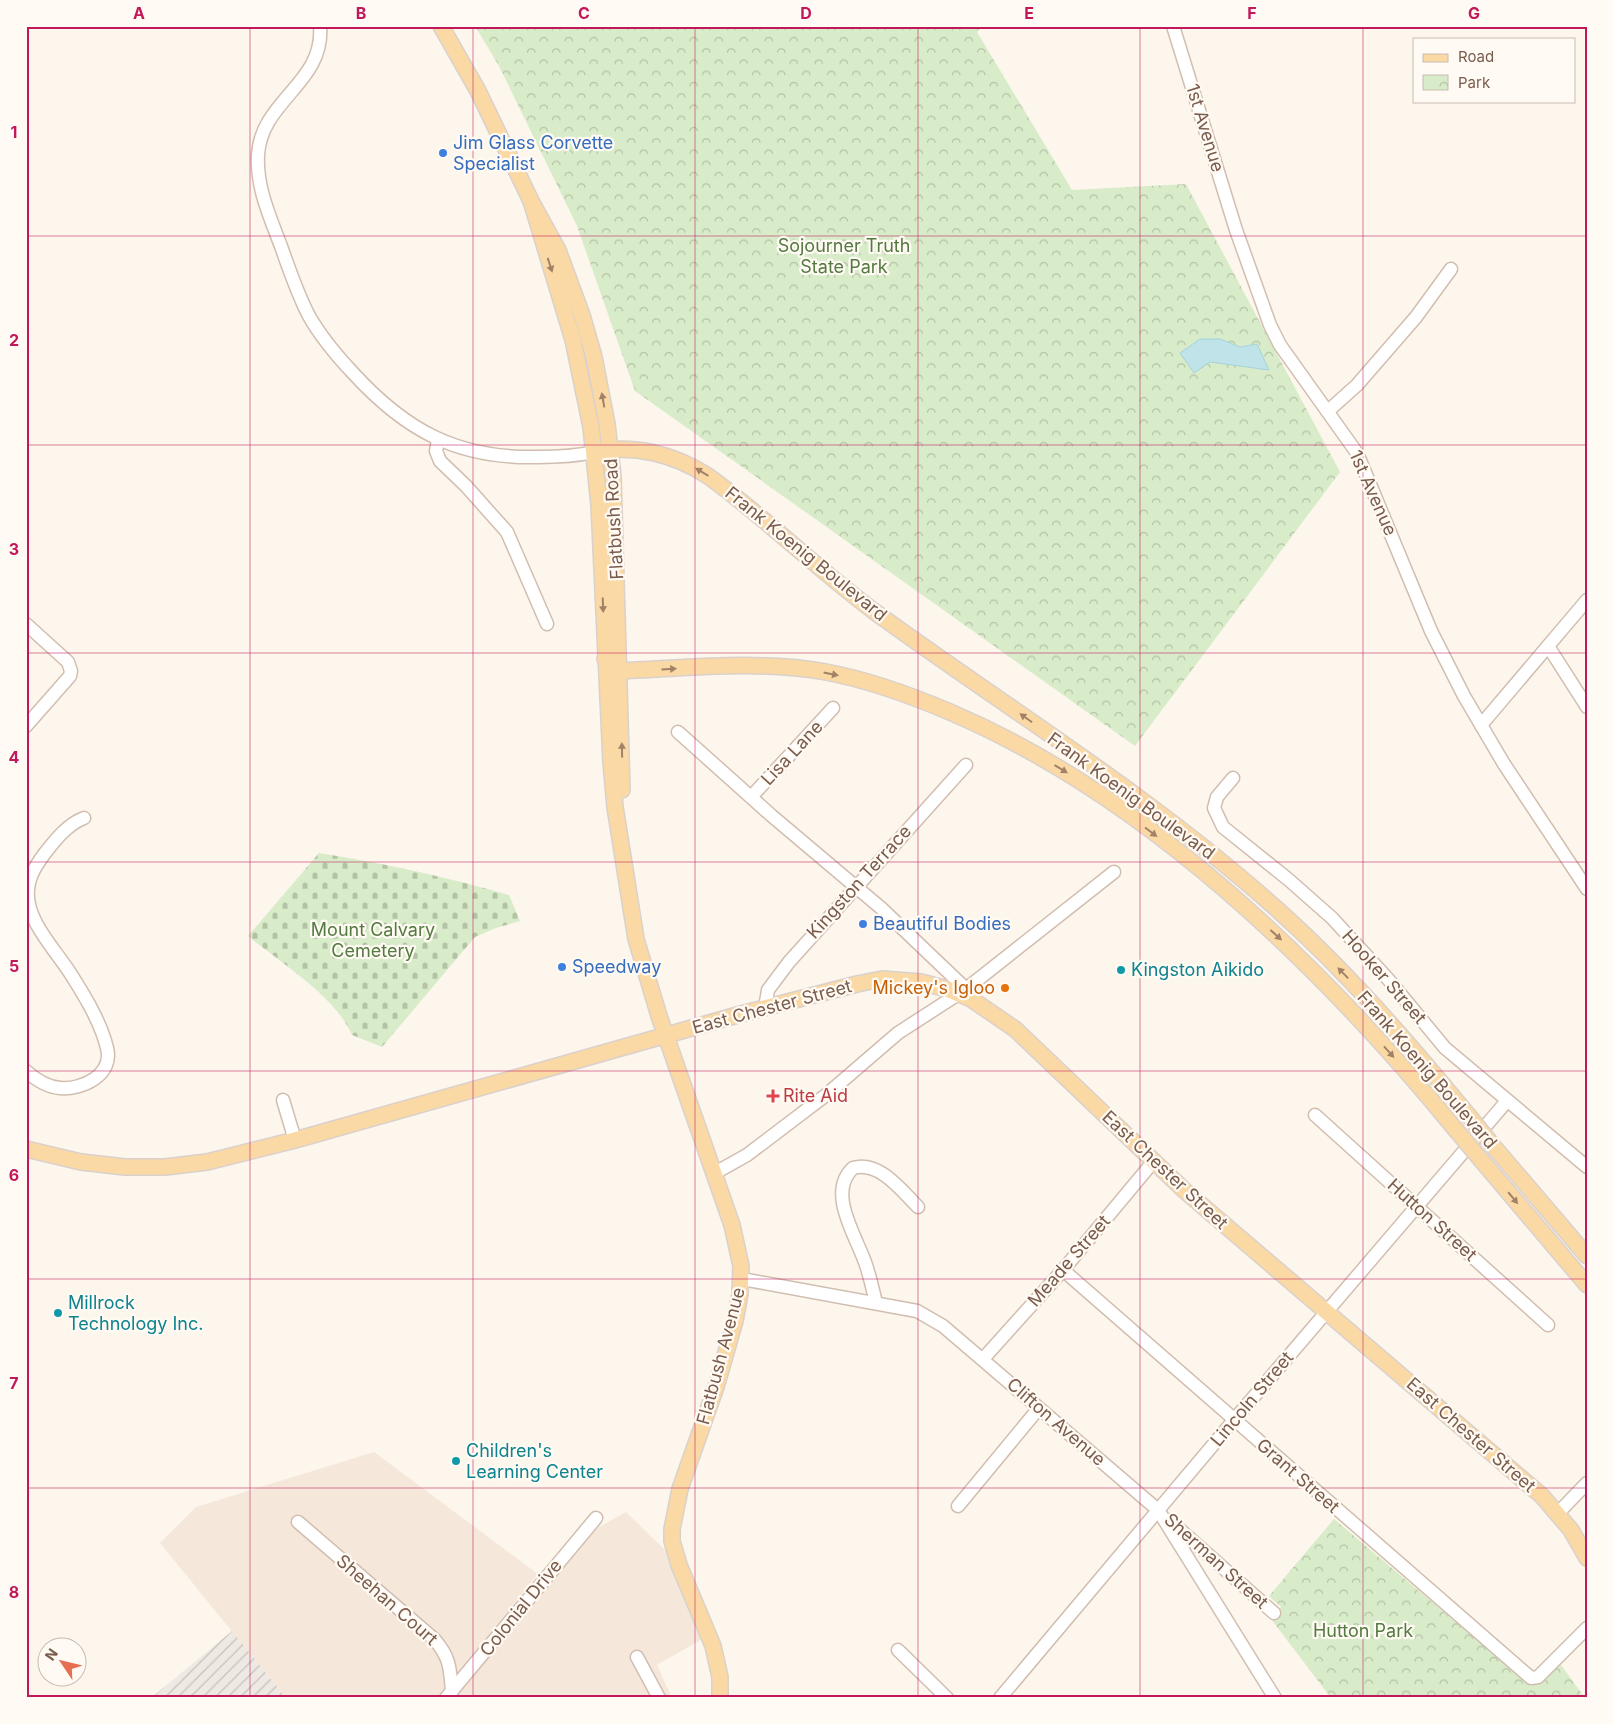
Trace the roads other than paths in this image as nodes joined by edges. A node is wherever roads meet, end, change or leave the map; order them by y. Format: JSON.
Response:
{"nodes":[{"id":1,"x":320,"y":26,"type":"edge"},
{"id":2,"x":441,"y":26,"type":"edge"},
{"id":3,"x":1174,"y":26,"type":"edge"},
{"id":4,"x":531,"y":201,"type":"junction"},
{"id":5,"x":1451,"y":269,"type":"dead end"},
{"id":6,"x":1328,"y":411,"type":"junction"},
{"id":7,"x":438,"y":440,"type":"junction"},
{"id":8,"x":610,"y":449,"type":"junction"},
{"id":9,"x":594,"y":452,"type":"junction"},
{"id":10,"x":1587,"y":600,"type":"edge"},
{"id":11,"x":26,"y":624,"type":"edge"},
{"id":12,"x":547,"y":624,"type":"dead end"},
{"id":13,"x":1548,"y":646,"type":"junction"},
{"id":14,"x":605,"y":659,"type":"junction"},
{"id":15,"x":620,"y":671,"type":"junction"},
{"id":16,"x":833,"y":708,"type":"dead end"},
{"id":17,"x":1587,"y":708,"type":"edge"},
{"id":18,"x":1481,"y":725,"type":"junction"},
{"id":19,"x":26,"y":726,"type":"edge"},
{"id":20,"x":678,"y":732,"type":"dead end"},
{"id":21,"x":966,"y":765,"type":"dead end"},
{"id":22,"x":1233,"y":778,"type":"dead end"},
{"id":23,"x":751,"y":797,"type":"junction"},
{"id":24,"x":84,"y":818,"type":"dead end"},
{"id":25,"x":623,"y":851,"type":"junction"},
{"id":26,"x":1114,"y":872,"type":"dead end"},
{"id":27,"x":856,"y":886,"type":"junction"},
{"id":28,"x":1587,"y":889,"type":"edge"},
{"id":29,"x":641,"y":958,"type":"joint"},
{"id":30,"x":962,"y":991,"type":"junction"},
{"id":31,"x":765,"y":1008,"type":"junction"},
{"id":32,"x":666,"y":1035,"type":"junction"},
{"id":33,"x":26,"y":1071,"type":"edge"},
{"id":34,"x":283,"y":1100,"type":"dead end"},
{"id":35,"x":1506,"y":1102,"type":"junction"},
{"id":36,"x":1315,"y":1115,"type":"dead end"},
{"id":37,"x":295,"y":1140,"type":"junction"},
{"id":38,"x":26,"y":1149,"type":"edge"},
{"id":39,"x":1153,"y":1162,"type":"junction"},
{"id":40,"x":1587,"y":1167,"type":"edge"},
{"id":41,"x":714,"y":1174,"type":"junction"},
{"id":42,"x":1416,"y":1206,"type":"junction"},
{"id":43,"x":918,"y":1207,"type":"dead end"},
{"id":44,"x":1587,"y":1256,"type":"edge"},
{"id":45,"x":1064,"y":1270,"type":"junction"},
{"id":46,"x":742,"y":1279,"type":"junction"},
{"id":47,"x":1587,"y":1284,"type":"edge"},
{"id":48,"x":876,"y":1303,"type":"junction"},
{"id":49,"x":1327,"y":1311,"type":"junction"},
{"id":50,"x":1548,"y":1325,"type":"dead end"},
{"id":51,"x":983,"y":1359,"type":"junction"},
{"id":52,"x":1039,"y":1408,"type":"junction"},
{"id":53,"x":1234,"y":1420,"type":"junction"},
{"id":54,"x":1587,"y":1483,"type":"edge"},
{"id":55,"x":958,"y":1506,"type":"dead end"},
{"id":56,"x":1158,"y":1510,"type":"junction"},
{"id":57,"x":1558,"y":1513,"type":"junction"},
{"id":58,"x":596,"y":1518,"type":"dead end"},
{"id":59,"x":298,"y":1522,"type":"dead end"},
{"id":60,"x":1587,"y":1558,"type":"edge"},
{"id":61,"x":1274,"y":1613,"type":"dead end"},
{"id":62,"x":1587,"y":1628,"type":"edge"},
{"id":63,"x":898,"y":1650,"type":"dead end"},
{"id":64,"x":637,"y":1657,"type":"dead end"},
{"id":65,"x":449,"y":1694,"type":"edge"},
{"id":66,"x":659,"y":1698,"type":"edge"},
{"id":67,"x":720,"y":1698,"type":"edge"},
{"id":68,"x":947,"y":1698,"type":"edge"},
{"id":69,"x":1000,"y":1698,"type":"edge"},
{"id":70,"x":1276,"y":1698,"type":"edge"}],
"edges":[{"from":1,"to":7,"type":"street"},
{"from":2,"to":4,"type":"main road","name":"Flatbush Road"},
{"from":3,"to":6,"type":"street","name":"1st Avenue"},
{"from":8,"to":4,"type":"main road","name":"Flatbush Road","one_way":true},
{"from":4,"to":9,"type":"main road","name":"Flatbush Road","one_way":true},
{"from":5,"to":6,"type":"street"},
{"from":6,"to":18,"type":"street","name":"1st Avenue"},
{"from":7,"to":9,"type":"street"},
{"from":7,"to":12,"type":"street"},
{"from":8,"to":9,"type":"main road","name":"Frank Koenig Boulevard"},
{"from":8,"to":15,"type":"main road","name":"Flatbush Road"},
{"from":44,"to":8,"type":"main road","name":"Frank Koenig Boulevard","one_way":true,"bridge":true},
{"from":9,"to":14,"type":"main road","name":"Flatbush Road","one_way":true},
{"from":10,"to":13,"type":"street"},
{"from":11,"to":19,"type":"street"},
{"from":13,"to":17,"type":"street"},
{"from":13,"to":18,"type":"street"},
{"from":14,"to":15,"type":"main road"},
{"from":14,"to":25,"type":"main road","name":"Flatbush Road"},
{"from":25,"to":15,"type":"main road","name":"Flatbush Road","one_way":true},
{"from":15,"to":47,"type":"main road","name":"Frank Koenig Boulevard","one_way":true,"bridge":true},
{"from":16,"to":23,"type":"street","name":"Lisa Lane"},
{"from":18,"to":28,"type":"street","name":"1st Avenue"},
{"from":20,"to":23,"type":"street","name":"East Chester Street"},
{"from":21,"to":27,"type":"street","name":"Kingston Terrace"},
{"from":22,"to":35,"type":"street","name":"Hooker Street"},
{"from":23,"to":27,"type":"street","name":"East Chester Street"},
{"from":24,"to":33,"type":"street"},
{"from":25,"to":29,"type":"main road","name":"Flatbush Road"},
{"from":26,"to":30,"type":"street"},
{"from":27,"to":30,"type":"street","name":"East Chester Street"},
{"from":27,"to":31,"type":"street","name":"Kingston Terrace"},
{"from":29,"to":32,"type":"main road","name":"Flatbush Avenue"},
{"from":30,"to":31,"type":"main road","name":"East Chester Street"},
{"from":30,"to":39,"type":"main road","name":"East Chester Street"},
{"from":30,"to":41,"type":"street"},
{"from":31,"to":32,"type":"main road","name":"East Chester Street"},
{"from":32,"to":37,"type":"main road","name":"East Chester Street"},
{"from":32,"to":41,"type":"main road","name":"Flatbush Avenue"},
{"from":34,"to":37,"type":"street"},
{"from":35,"to":40,"type":"street","name":"Hooker Street"},
{"from":35,"to":42,"type":"street","name":"Lincoln Street"},
{"from":36,"to":42,"type":"street","name":"Hutton Street"},
{"from":37,"to":38,"type":"main road","name":"East Chester Street"},
{"from":39,"to":45,"type":"street","name":"Meade Street"},
{"from":39,"to":49,"type":"main road","name":"East Chester Street"},
{"from":41,"to":46,"type":"main road","name":"Flatbush Avenue"},
{"from":42,"to":49,"type":"street","name":"Lincoln Street"},
{"from":42,"to":50,"type":"street","name":"Hutton Street"},
{"from":43,"to":48,"type":"street"},
{"from":45,"to":51,"type":"street","name":"Meade Street"},
{"from":45,"to":53,"type":"street","name":"Grant Street"},
{"from":46,"to":48,"type":"street","name":"Clifton Avenue"},
{"from":46,"to":67,"type":"main road","name":"Flatbush Avenue"},
{"from":48,"to":51,"type":"street","name":"Clifton Avenue"},
{"from":49,"to":53,"type":"street","name":"Lincoln Street"},
{"from":49,"to":57,"type":"main road","name":"East Chester Street"},
{"from":51,"to":52,"type":"street","name":"Clifton Avenue"},
{"from":52,"to":55,"type":"street"},
{"from":52,"to":56,"type":"street","name":"Clifton Avenue"},
{"from":53,"to":56,"type":"street","name":"Lincoln Street"},
{"from":53,"to":62,"type":"street","name":"Grant Street"},
{"from":54,"to":57,"type":"street"},
{"from":56,"to":61,"type":"street","name":"Sherman Street"},
{"from":56,"to":69,"type":"street","name":"Lincoln Street"},
{"from":56,"to":70,"type":"street","name":"Clifton Avenue"},
{"from":57,"to":60,"type":"main road","name":"East Chester Street"},
{"from":58,"to":65,"type":"street","name":"Colonial Drive"},
{"from":59,"to":65,"type":"street","name":"Sheehan Court"},
{"from":63,"to":68,"type":"street"},
{"from":64,"to":66,"type":"street"}]}
